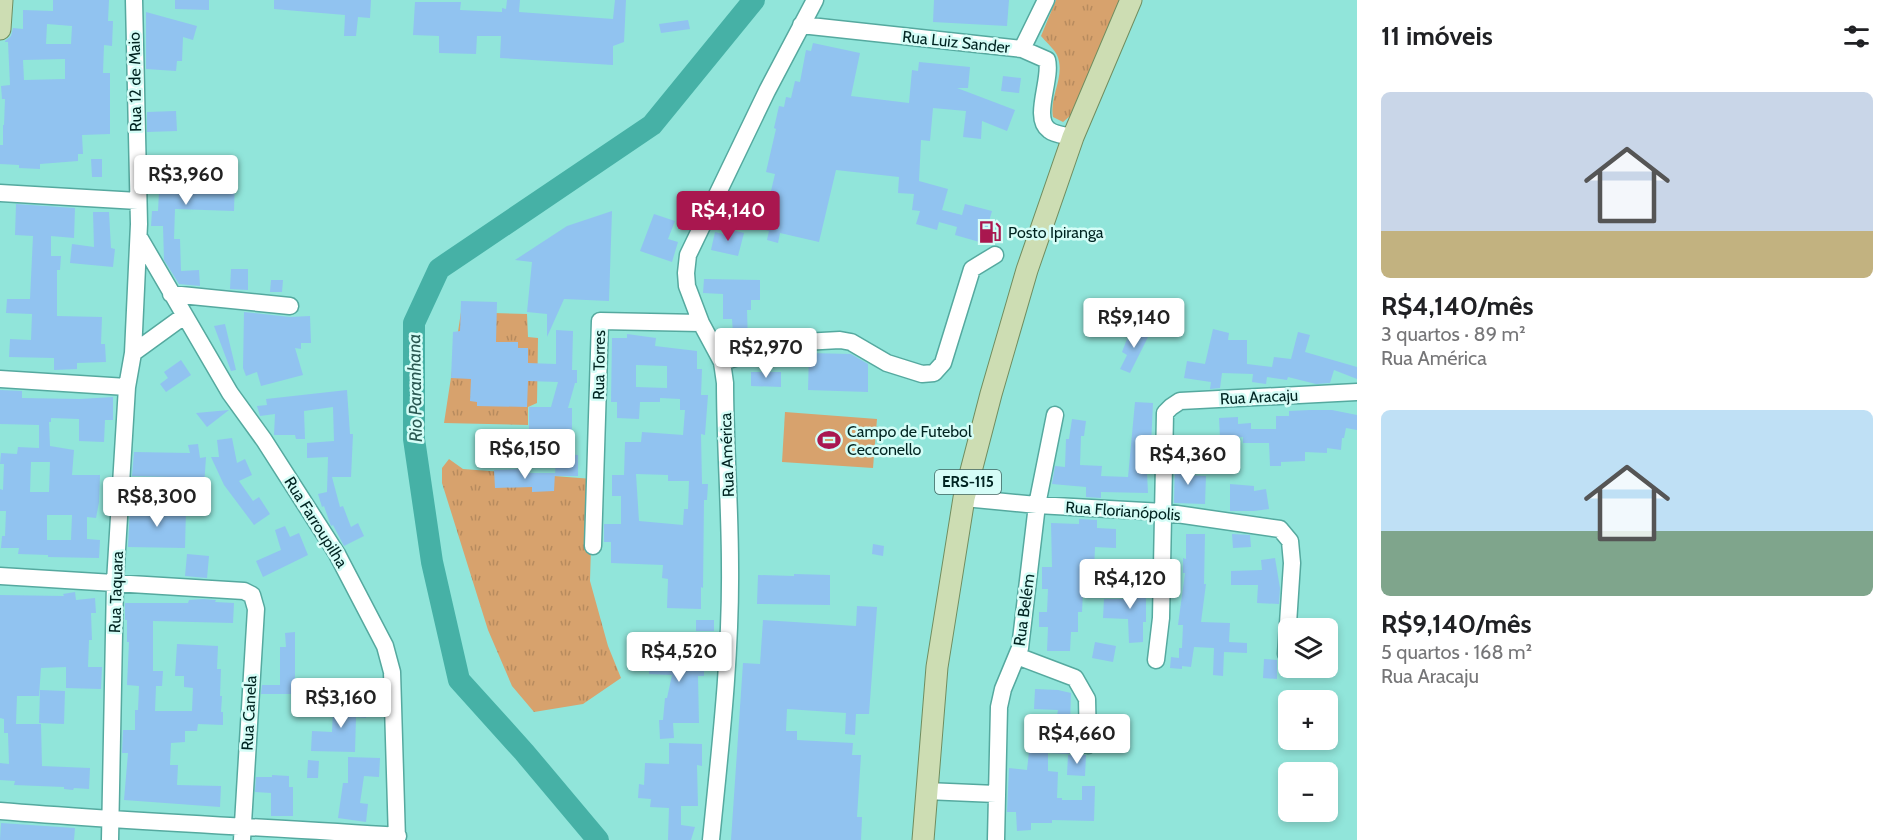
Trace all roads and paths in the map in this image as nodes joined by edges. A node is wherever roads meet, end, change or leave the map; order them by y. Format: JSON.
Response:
{"nodes":[{"id":1,"x":2,"y":0,"type":"edge"},
{"id":2,"x":134,"y":0,"type":"edge"},
{"id":3,"x":815,"y":0,"type":"edge"},
{"id":4,"x":1046,"y":0,"type":"edge"},
{"id":5,"x":1131,"y":0,"type":"edge"},
{"id":6,"x":801,"y":25,"type":"junction"},
{"id":7,"x":0,"y":29,"type":"edge"},
{"id":8,"x":1022,"y":49,"type":"junction"},
{"id":9,"x":1072,"y":137,"type":"junction"},
{"id":10,"x":0,"y":193,"type":"edge"},
{"id":11,"x":138,"y":201,"type":"junction"},
{"id":12,"x":138,"y":236,"type":"junction"},
{"id":13,"x":995,"y":255,"type":"dead end"},
{"id":14,"x":171,"y":294,"type":"junction"},
{"id":15,"x":290,"y":306,"type":"dead end"},
{"id":16,"x":184,"y":316,"type":"junction"},
{"id":17,"x":135,"y":322,"type":"junction"},
{"id":18,"x":701,"y":323,"type":"junction"},
{"id":19,"x":162,"y":332,"type":"junction"},
{"id":20,"x":133,"y":353,"type":"junction"},
{"id":21,"x":722,"y":362,"type":"junction"},
{"id":22,"x":0,"y":379,"type":"edge"},
{"id":23,"x":127,"y":387,"type":"junction"},
{"id":24,"x":1357,"y":392,"type":"edge"},
{"id":25,"x":1055,"y":415,"type":"dead end"},
{"id":26,"x":964,"y":498,"type":"junction"},
{"id":27,"x":1037,"y":505,"type":"junction"},
{"id":28,"x":1163,"y":512,"type":"junction"},
{"id":29,"x":593,"y":546,"type":"dead end"},
{"id":30,"x":0,"y":576,"type":"edge"},
{"id":31,"x":115,"y":582,"type":"junction"},
{"id":32,"x":1288,"y":618,"type":"edge"},
{"id":33,"x":1017,"y":656,"type":"junction"},
{"id":34,"x":1156,"y":660,"type":"dead end"},
{"id":35,"x":1088,"y":745,"type":"dead end"},
{"id":36,"x":926,"y":790,"type":"junction"},
{"id":37,"x":996,"y":794,"type":"junction"},
{"id":38,"x":0,"y":811,"type":"edge"},
{"id":39,"x":112,"y":820,"type":"junction"},
{"id":40,"x":242,"y":833,"type":"edge"},
{"id":41,"x":398,"y":838,"type":"edge"},
{"id":42,"x":110,"y":840,"type":"edge"},
{"id":43,"x":711,"y":840,"type":"edge"},
{"id":44,"x":923,"y":840,"type":"edge"},
{"id":45,"x":996,"y":840,"type":"edge"}],
"edges":[{"from":1,"to":7,"type":"main road"},
{"from":2,"to":11,"type":"street","name":"Rua 12 de Maio"},
{"from":3,"to":6,"type":"street","name":"Rua América"},
{"from":4,"to":8,"type":"street"},
{"from":5,"to":9,"type":"main road","number":"ERS-115"},
{"from":6,"to":8,"type":"street","name":"Rua Luiz Sander"},
{"from":6,"to":18,"type":"street","name":"Rua América"},
{"from":8,"to":9,"type":"street","name":"Rua Luiz Sander"},
{"from":9,"to":26,"type":"main road","number":"ERS-115"},
{"from":10,"to":11,"type":"street"},
{"from":11,"to":12,"type":"street","name":"Rua 12 de Maio"},
{"from":12,"to":14,"type":"street","name":"Rua Farroupilha"},
{"from":12,"to":17,"type":"street","name":"Rua Taquara"},
{"from":13,"to":21,"type":"street"},
{"from":14,"to":15,"type":"street"},
{"from":14,"to":16,"type":"street","name":"Rua Farroupilha"},
{"from":16,"to":19,"type":"street"},
{"from":16,"to":41,"type":"street","name":"Rua Farroupilha"},
{"from":17,"to":19,"type":"street"},
{"from":17,"to":20,"type":"street","name":"Rua Taquara"},
{"from":18,"to":21,"type":"street","name":"Rua América"},
{"from":18,"to":29,"type":"street","name":"Rua Torres"},
{"from":19,"to":20,"type":"street"},
{"from":20,"to":23,"type":"street","name":"Rua Taquara"},
{"from":21,"to":43,"type":"street","name":"Rua América"},
{"from":22,"to":23,"type":"street"},
{"from":23,"to":31,"type":"street","name":"Rua Taquara"},
{"from":24,"to":28,"type":"street","name":"Rua Aracaju"},
{"from":25,"to":27,"type":"street","name":"Rua Belém"},
{"from":26,"to":27,"type":"street","name":"Rua Florianópolis"},
{"from":26,"to":36,"type":"main road","number":"ERS-115"},
{"from":27,"to":28,"type":"street","name":"Rua Florianópolis"},
{"from":27,"to":33,"type":"street","name":"Rua Belém"},
{"from":28,"to":32,"type":"street","name":"Rua Florianópolis"},
{"from":28,"to":34,"type":"street"},
{"from":30,"to":31,"type":"street"},
{"from":31,"to":39,"type":"street","name":"Rua Taquara"},
{"from":31,"to":40,"type":"street","name":"Rua Canela"},
{"from":33,"to":35,"type":"street"},
{"from":33,"to":37,"type":"street","name":"Rua Belém"},
{"from":36,"to":37,"type":"street"},
{"from":36,"to":44,"type":"main road","number":"ERS-115"},
{"from":37,"to":45,"type":"street","name":"Rua Belém"},
{"from":38,"to":39,"type":"street"},
{"from":39,"to":40,"type":"street"},
{"from":39,"to":42,"type":"street","name":"Rua Taquara"},
{"from":40,"to":41,"type":"street"}]}
